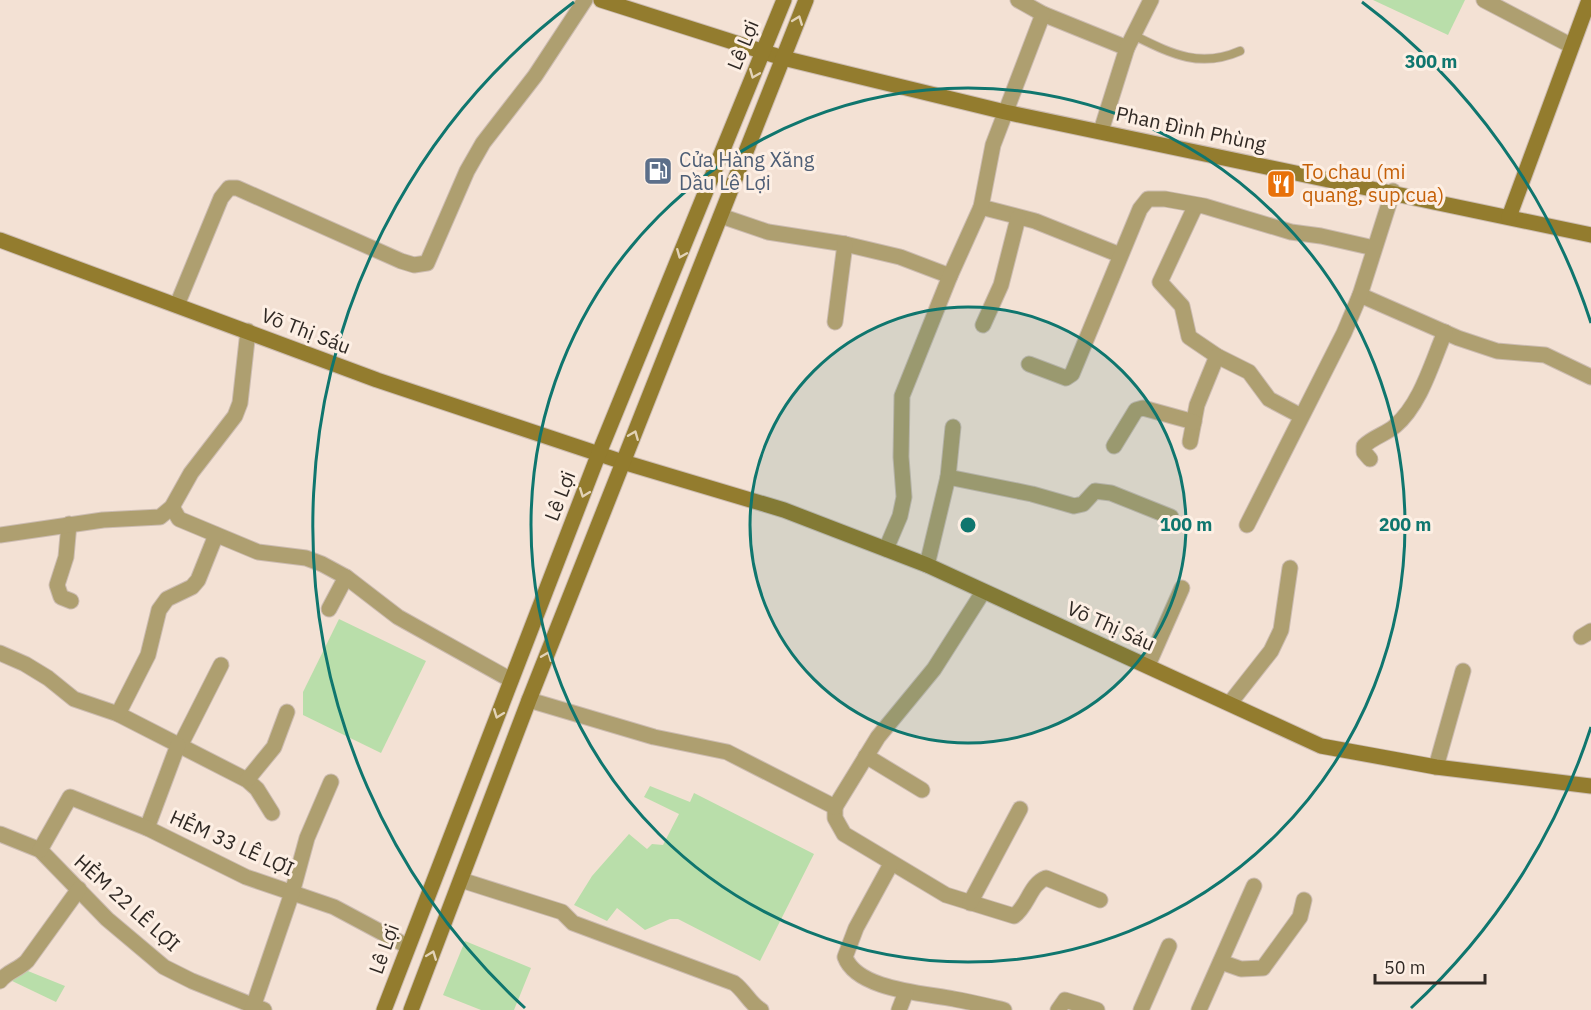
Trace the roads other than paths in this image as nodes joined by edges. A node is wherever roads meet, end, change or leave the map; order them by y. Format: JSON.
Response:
{"nodes":[{"id":1,"x":585,"y":0,"type":"edge"},
{"id":2,"x":601,"y":0,"type":"edge"},
{"id":3,"x":784,"y":0,"type":"edge"},
{"id":4,"x":806,"y":0,"type":"edge"},
{"id":5,"x":1018,"y":0,"type":"edge"},
{"id":6,"x":1151,"y":0,"type":"edge"},
{"id":7,"x":1484,"y":0,"type":"edge"},
{"id":8,"x":1589,"y":0,"type":"edge"},
{"id":9,"x":1043,"y":14,"type":"junction"},
{"id":10,"x":1130,"y":42,"type":"junction"},
{"id":11,"x":1570,"y":45,"type":"junction"},
{"id":12,"x":1240,"y":51,"type":"dead end"},
{"id":13,"x":763,"y":52,"type":"junction"},
{"id":14,"x":783,"y":58,"type":"junction"},
{"id":15,"x":1005,"y":112,"type":"junction"},
{"id":16,"x":1101,"y":131,"type":"junction"},
{"id":17,"x":1393,"y":191,"type":"junction"},
{"id":18,"x":1198,"y":206,"type":"junction"},
{"id":19,"x":981,"y":207,"type":"junction"},
{"id":20,"x":721,"y":216,"type":"junction"},
{"id":21,"x":1509,"y":217,"type":"junction"},
{"id":22,"x":1018,"y":218,"type":"junction"},
{"id":23,"x":1591,"y":235,"type":"edge"},
{"id":24,"x":0,"y":240,"type":"edge"},
{"id":25,"x":845,"y":244,"type":"junction"},
{"id":26,"x":1374,"y":248,"type":"junction"},
{"id":27,"x":1120,"y":255,"type":"junction"},
{"id":28,"x":950,"y":276,"type":"junction"},
{"id":29,"x":1360,"y":295,"type":"junction"},
{"id":30,"x":177,"y":305,"type":"junction"},
{"id":31,"x":835,"y":322,"type":"dead end"},
{"id":32,"x":983,"y":325,"type":"dead end"},
{"id":33,"x":248,"y":331,"type":"junction"},
{"id":34,"x":1445,"y":332,"type":"junction"},
{"id":35,"x":1217,"y":356,"type":"junction"},
{"id":36,"x":1029,"y":364,"type":"dead end"},
{"id":37,"x":1591,"y":377,"type":"edge"},
{"id":38,"x":1301,"y":416,"type":"junction"},
{"id":39,"x":1194,"y":422,"type":"junction"},
{"id":40,"x":953,"y":427,"type":"dead end"},
{"id":41,"x":1190,"y":442,"type":"dead end"},
{"id":42,"x":1114,"y":446,"type":"dead end"},
{"id":43,"x":599,"y":453,"type":"junction"},
{"id":44,"x":1370,"y":459,"type":"dead end"},
{"id":45,"x":624,"y":462,"type":"junction"},
{"id":46,"x":948,"y":477,"type":"junction"},
{"id":47,"x":172,"y":507,"type":"junction"},
{"id":48,"x":1172,"y":517,"type":"dead end"},
{"id":49,"x":69,"y":524,"type":"junction"},
{"id":50,"x":1247,"y":525,"type":"dead end"},
{"id":51,"x":0,"y":535,"type":"edge"},
{"id":52,"x":216,"y":535,"type":"junction"},
{"id":53,"x":886,"y":549,"type":"junction"},
{"id":54,"x":927,"y":565,"type":"junction"},
{"id":55,"x":1290,"y":568,"type":"dead end"},
{"id":56,"x":346,"y":577,"type":"junction"},
{"id":57,"x":1182,"y":588,"type":"dead end"},
{"id":58,"x":983,"y":592,"type":"junction"},
{"id":59,"x":71,"y":601,"type":"dead end"},
{"id":60,"x":329,"y":609,"type":"dead end"},
{"id":61,"x":0,"y":653,"type":"edge"},
{"id":62,"x":221,"y":665,"type":"dead end"},
{"id":63,"x":1148,"y":665,"type":"junction"},
{"id":64,"x":1463,"y":671,"type":"dead end"},
{"id":65,"x":511,"y":680,"type":"junction"},
{"id":66,"x":529,"y":700,"type":"junction"},
{"id":67,"x":1230,"y":703,"type":"junction"},
{"id":68,"x":287,"y":712,"type":"dead end"},
{"id":69,"x":118,"y":714,"type":"junction"},
{"id":70,"x":179,"y":746,"type":"junction"},
{"id":71,"x":866,"y":756,"type":"junction"},
{"id":72,"x":1436,"y":767,"type":"junction"},
{"id":73,"x":247,"y":780,"type":"junction"},
{"id":74,"x":331,"y":782,"type":"dead end"},
{"id":75,"x":1591,"y":786,"type":"edge"},
{"id":76,"x":922,"y":790,"type":"dead end"},
{"id":77,"x":836,"y":807,"type":"junction"},
{"id":78,"x":1020,"y":809,"type":"dead end"},
{"id":79,"x":272,"y":813,"type":"dead end"},
{"id":80,"x":147,"y":828,"type":"junction"},
{"id":81,"x":0,"y":834,"type":"edge"},
{"id":82,"x":40,"y":850,"type":"junction"},
{"id":83,"x":891,"y":864,"type":"junction"},
{"id":84,"x":460,"y":880,"type":"junction"},
{"id":85,"x":1254,"y":886,"type":"dead end"},
{"id":86,"x":79,"y":889,"type":"junction"},
{"id":87,"x":292,"y":893,"type":"junction"},
{"id":88,"x":1100,"y":900,"type":"dead end"},
{"id":89,"x":1304,"y":900,"type":"dead end"},
{"id":90,"x":970,"y":903,"type":"junction"},
{"id":91,"x":407,"y":946,"type":"junction"},
{"id":92,"x":1169,"y":946,"type":"dead end"},
{"id":93,"x":1221,"y":962,"type":"junction"},
{"id":94,"x":0,"y":981,"type":"edge"},
{"id":95,"x":392,"y":989,"type":"junction"},
{"id":96,"x":906,"y":992,"type":"junction"},
{"id":97,"x":413,"y":1004,"type":"edge"},
{"id":98,"x":256,"y":1009,"type":"edge"},
{"id":99,"x":384,"y":1010,"type":"edge"},
{"id":100,"x":761,"y":1010,"type":"edge"},
{"id":101,"x":899,"y":1010,"type":"edge"},
{"id":102,"x":1004,"y":1010,"type":"edge"},
{"id":103,"x":1058,"y":1010,"type":"edge"},
{"id":104,"x":1096,"y":1010,"type":"edge"},
{"id":105,"x":1141,"y":1010,"type":"edge"},
{"id":106,"x":1199,"y":1010,"type":"edge"}],
"edges":[{"from":1,"to":30,"type":"street"},
{"from":2,"to":13,"type":"street"},
{"from":3,"to":13,"type":"street","name":"Lê Lợi"},
{"from":14,"to":4,"type":"street","one_way":true},
{"from":5,"to":9,"type":"street"},
{"from":6,"to":10,"type":"street"},
{"from":7,"to":11,"type":"street"},
{"from":8,"to":11,"type":"street"},
{"from":9,"to":10,"type":"street"},
{"from":9,"to":15,"type":"street"},
{"from":10,"to":12,"type":"lane"},
{"from":10,"to":16,"type":"street"},
{"from":11,"to":21,"type":"street"},
{"from":13,"to":14,"type":"street","name":"Phan Đình Phùng"},
{"from":13,"to":43,"type":"street","name":"Lê Lợi","one_way":true},
{"from":14,"to":15,"type":"street","name":"Phan Đình Phùng"},
{"from":14,"to":20,"type":"street"},
{"from":15,"to":16,"type":"street","name":"Phan Đình Phùng"},
{"from":15,"to":19,"type":"street"},
{"from":16,"to":17,"type":"street","name":"Phan Đình Phùng"},
{"from":17,"to":21,"type":"street","name":"Phan Đình Phùng"},
{"from":17,"to":26,"type":"street"},
{"from":18,"to":26,"type":"street"},
{"from":18,"to":27,"type":"street"},
{"from":18,"to":35,"type":"street"},
{"from":19,"to":22,"type":"street"},
{"from":19,"to":28,"type":"street"},
{"from":20,"to":25,"type":"street"},
{"from":45,"to":20,"type":"street","one_way":true},
{"from":21,"to":23,"type":"street","name":"Phan Đình Phùng"},
{"from":22,"to":27,"type":"street"},
{"from":22,"to":32,"type":"street"},
{"from":24,"to":30,"type":"street","name":"Võ Thị Sáu"},
{"from":25,"to":28,"type":"street"},
{"from":25,"to":31,"type":"street"},
{"from":26,"to":29,"type":"street"},
{"from":27,"to":36,"type":"street"},
{"from":28,"to":53,"type":"street"},
{"from":29,"to":34,"type":"street"},
{"from":29,"to":38,"type":"street"},
{"from":30,"to":33,"type":"street","name":"Võ Thị Sáu"},
{"from":33,"to":43,"type":"street","name":"Võ Thị Sáu"},
{"from":33,"to":47,"type":"street"},
{"from":34,"to":37,"type":"street"},
{"from":34,"to":44,"type":"street"},
{"from":35,"to":38,"type":"street"},
{"from":35,"to":39,"type":"street"},
{"from":38,"to":50,"type":"street"},
{"from":39,"to":41,"type":"street"},
{"from":39,"to":42,"type":"street"},
{"from":40,"to":46,"type":"street"},
{"from":43,"to":45,"type":"street","name":"Võ Thị Sáu"},
{"from":43,"to":65,"type":"street","name":"Lê Lợi","one_way":true},
{"from":45,"to":53,"type":"street","name":"Võ Thị Sáu"},
{"from":66,"to":45,"type":"street","one_way":true},
{"from":46,"to":48,"type":"street"},
{"from":46,"to":54,"type":"street"},
{"from":47,"to":49,"type":"street"},
{"from":47,"to":52,"type":"street"},
{"from":49,"to":51,"type":"street"},
{"from":49,"to":59,"type":"street"},
{"from":52,"to":56,"type":"street"},
{"from":52,"to":69,"type":"street"},
{"from":53,"to":54,"type":"street","name":"Võ Thị Sáu"},
{"from":54,"to":58,"type":"street","name":"Võ Thị Sáu"},
{"from":55,"to":67,"type":"street"},
{"from":56,"to":60,"type":"street"},
{"from":56,"to":65,"type":"street"},
{"from":57,"to":63,"type":"street"},
{"from":58,"to":63,"type":"street","name":"Võ Thị Sáu"},
{"from":58,"to":71,"type":"street"},
{"from":61,"to":69,"type":"street"},
{"from":62,"to":70,"type":"street"},
{"from":63,"to":67,"type":"street","name":"Võ Thị Sáu"},
{"from":64,"to":72,"type":"street"},
{"from":65,"to":91,"type":"street","name":"Lê Lợi","one_way":true},
{"from":66,"to":77,"type":"street"},
{"from":66,"to":84,"type":"street"},
{"from":67,"to":72,"type":"street","name":"Võ Thị Sáu"},
{"from":68,"to":73,"type":"street"},
{"from":69,"to":70,"type":"street"},
{"from":70,"to":73,"type":"street"},
{"from":70,"to":80,"type":"street"},
{"from":71,"to":76,"type":"street"},
{"from":71,"to":77,"type":"street"},
{"from":72,"to":75,"type":"street","name":"Võ Thị Sáu"},
{"from":73,"to":79,"type":"street"},
{"from":74,"to":87,"type":"street"},
{"from":77,"to":83,"type":"street"},
{"from":78,"to":90,"type":"street"},
{"from":80,"to":82,"type":"street","name":"HẺM 33 LÊ LỢI"},
{"from":80,"to":87,"type":"street","name":"HẺM 33 LÊ LỢI"},
{"from":81,"to":82,"type":"street","name":"HẺM 22 LÊ LỢI"},
{"from":82,"to":86,"type":"street","name":"HẺM 22 LÊ LỢI"},
{"from":83,"to":90,"type":"street"},
{"from":83,"to":96,"type":"street"},
{"from":97,"to":84,"type":"street","one_way":true},
{"from":84,"to":100,"type":"street"},
{"from":85,"to":93,"type":"street"},
{"from":86,"to":94,"type":"street"},
{"from":86,"to":98,"type":"street","name":"HẺM 22 LÊ LỢI"},
{"from":87,"to":91,"type":"street","name":"HẺM 33 LÊ LỢI"},
{"from":87,"to":98,"type":"street"},
{"from":88,"to":90,"type":"street"},
{"from":89,"to":93,"type":"street"},
{"from":91,"to":95,"type":"street","name":"Lê Lợi"},
{"from":92,"to":105,"type":"street"},
{"from":93,"to":106,"type":"street"},
{"from":95,"to":97,"type":"street"},
{"from":95,"to":99,"type":"street","name":"Lê Lợi"},
{"from":96,"to":101,"type":"street"},
{"from":96,"to":102,"type":"street"},
{"from":103,"to":104,"type":"street"}]}
